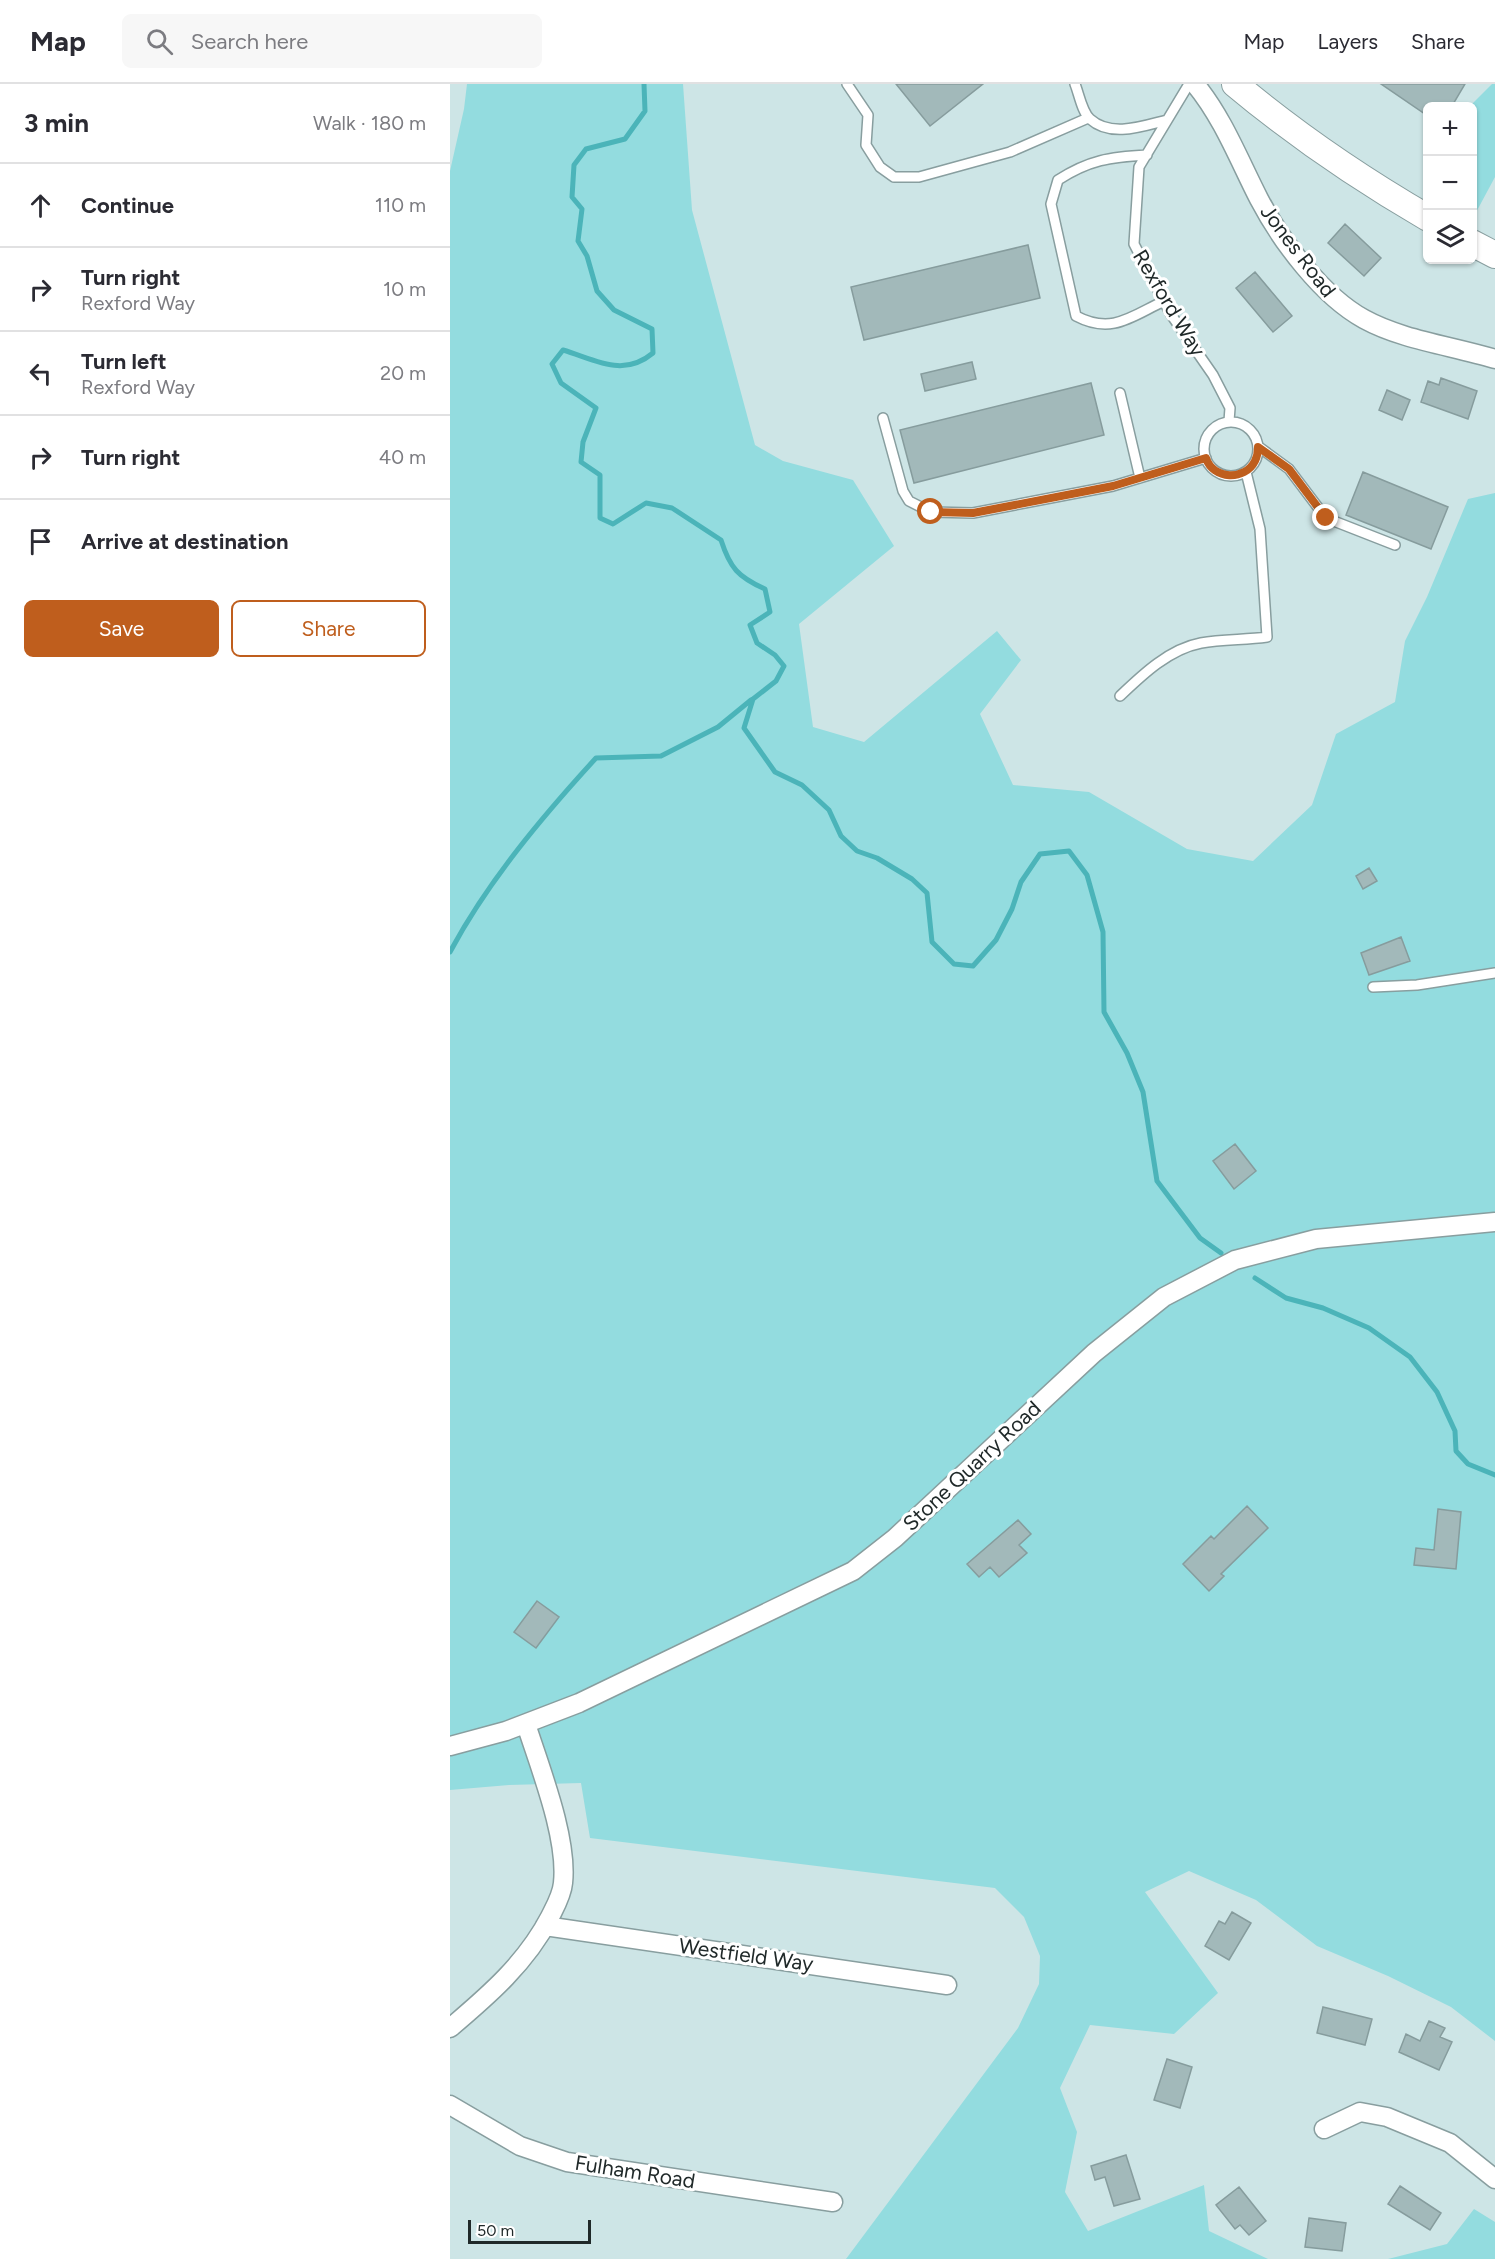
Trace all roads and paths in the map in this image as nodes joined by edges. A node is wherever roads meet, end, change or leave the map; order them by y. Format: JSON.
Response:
{"nodes":[{"id":1,"x":847,"y":84,"type":"edge"},
{"id":2,"x":1075,"y":84,"type":"edge"},
{"id":3,"x":1189,"y":84,"type":"edge"},
{"id":4,"x":1195,"y":84,"type":"edge"},
{"id":5,"x":1235,"y":84,"type":"edge"},
{"id":6,"x":1088,"y":118,"type":"junction"},
{"id":7,"x":1167,"y":120,"type":"junction"},
{"id":8,"x":1147,"y":155,"type":"junction"},
{"id":9,"x":1423,"y":215,"type":"edge"},
{"id":10,"x":1477,"y":245,"type":"edge"},
{"id":11,"x":1495,"y":255,"type":"edge"},
{"id":12,"x":1164,"y":301,"type":"junction"},
{"id":13,"x":1495,"y":359,"type":"edge"},
{"id":14,"x":1120,"y":393,"type":"dead end"},
{"id":15,"x":883,"y":418,"type":"dead end"},
{"id":16,"x":1229,"y":421,"type":"junction"},
{"id":17,"x":1258,"y":447,"type":"junction"},
{"id":18,"x":1206,"y":458,"type":"junction"},
{"id":19,"x":1246,"y":472,"type":"junction"},
{"id":20,"x":1140,"y":478,"type":"junction"},
{"id":21,"x":1395,"y":545,"type":"dead end"},
{"id":22,"x":1120,"y":696,"type":"dead end"},
{"id":23,"x":1495,"y":973,"type":"edge"},
{"id":24,"x":1373,"y":987,"type":"dead end"},
{"id":25,"x":1495,"y":1222,"type":"edge"},
{"id":26,"x":526,"y":1724,"type":"junction"},
{"id":27,"x":450,"y":1746,"type":"edge"},
{"id":28,"x":546,"y":1926,"type":"junction"},
{"id":29,"x":947,"y":1985,"type":"dead end"},
{"id":30,"x":450,"y":2028,"type":"edge"},
{"id":31,"x":450,"y":2104,"type":"edge"},
{"id":32,"x":1324,"y":2129,"type":"dead end"},
{"id":33,"x":1495,"y":2179,"type":"edge"},
{"id":34,"x":833,"y":2202,"type":"dead end"}],
"edges":[{"from":1,"to":6,"type":"lane"},
{"from":2,"to":6,"type":"lane"},
{"from":3,"to":7,"type":"lane","name":"Rexford Way"},
{"from":4,"to":13,"type":"street","name":"Jones Road"},
{"from":5,"to":9,"type":"main road"},
{"from":6,"to":7,"type":"lane"},
{"from":7,"to":8,"type":"lane","name":"Rexford Way"},
{"from":8,"to":12,"type":"lane","name":"Rexford Way"},
{"from":8,"to":12,"type":"lane"},
{"from":10,"to":11,"type":"main road"},
{"from":12,"to":16,"type":"lane","name":"Rexford Way"},
{"from":14,"to":20,"type":"lane"},
{"from":15,"to":20,"type":"lane"},
{"from":16,"to":17,"type":"lane"},
{"from":16,"to":18,"type":"lane"},
{"from":17,"to":19,"type":"lane"},
{"from":17,"to":21,"type":"lane"},
{"from":18,"to":19,"type":"lane"},
{"from":18,"to":20,"type":"lane"},
{"from":19,"to":22,"type":"lane"},
{"from":23,"to":24,"type":"lane"},
{"from":25,"to":26,"type":"street","name":"Stone Quarry Road"},
{"from":26,"to":27,"type":"street","name":"Stone Quarry Road"},
{"from":26,"to":28,"type":"street"},
{"from":28,"to":29,"type":"street","name":"Westfield Way"},
{"from":28,"to":30,"type":"street"},
{"from":31,"to":34,"type":"street","name":"Fulham Road"},
{"from":32,"to":33,"type":"street"}]}
